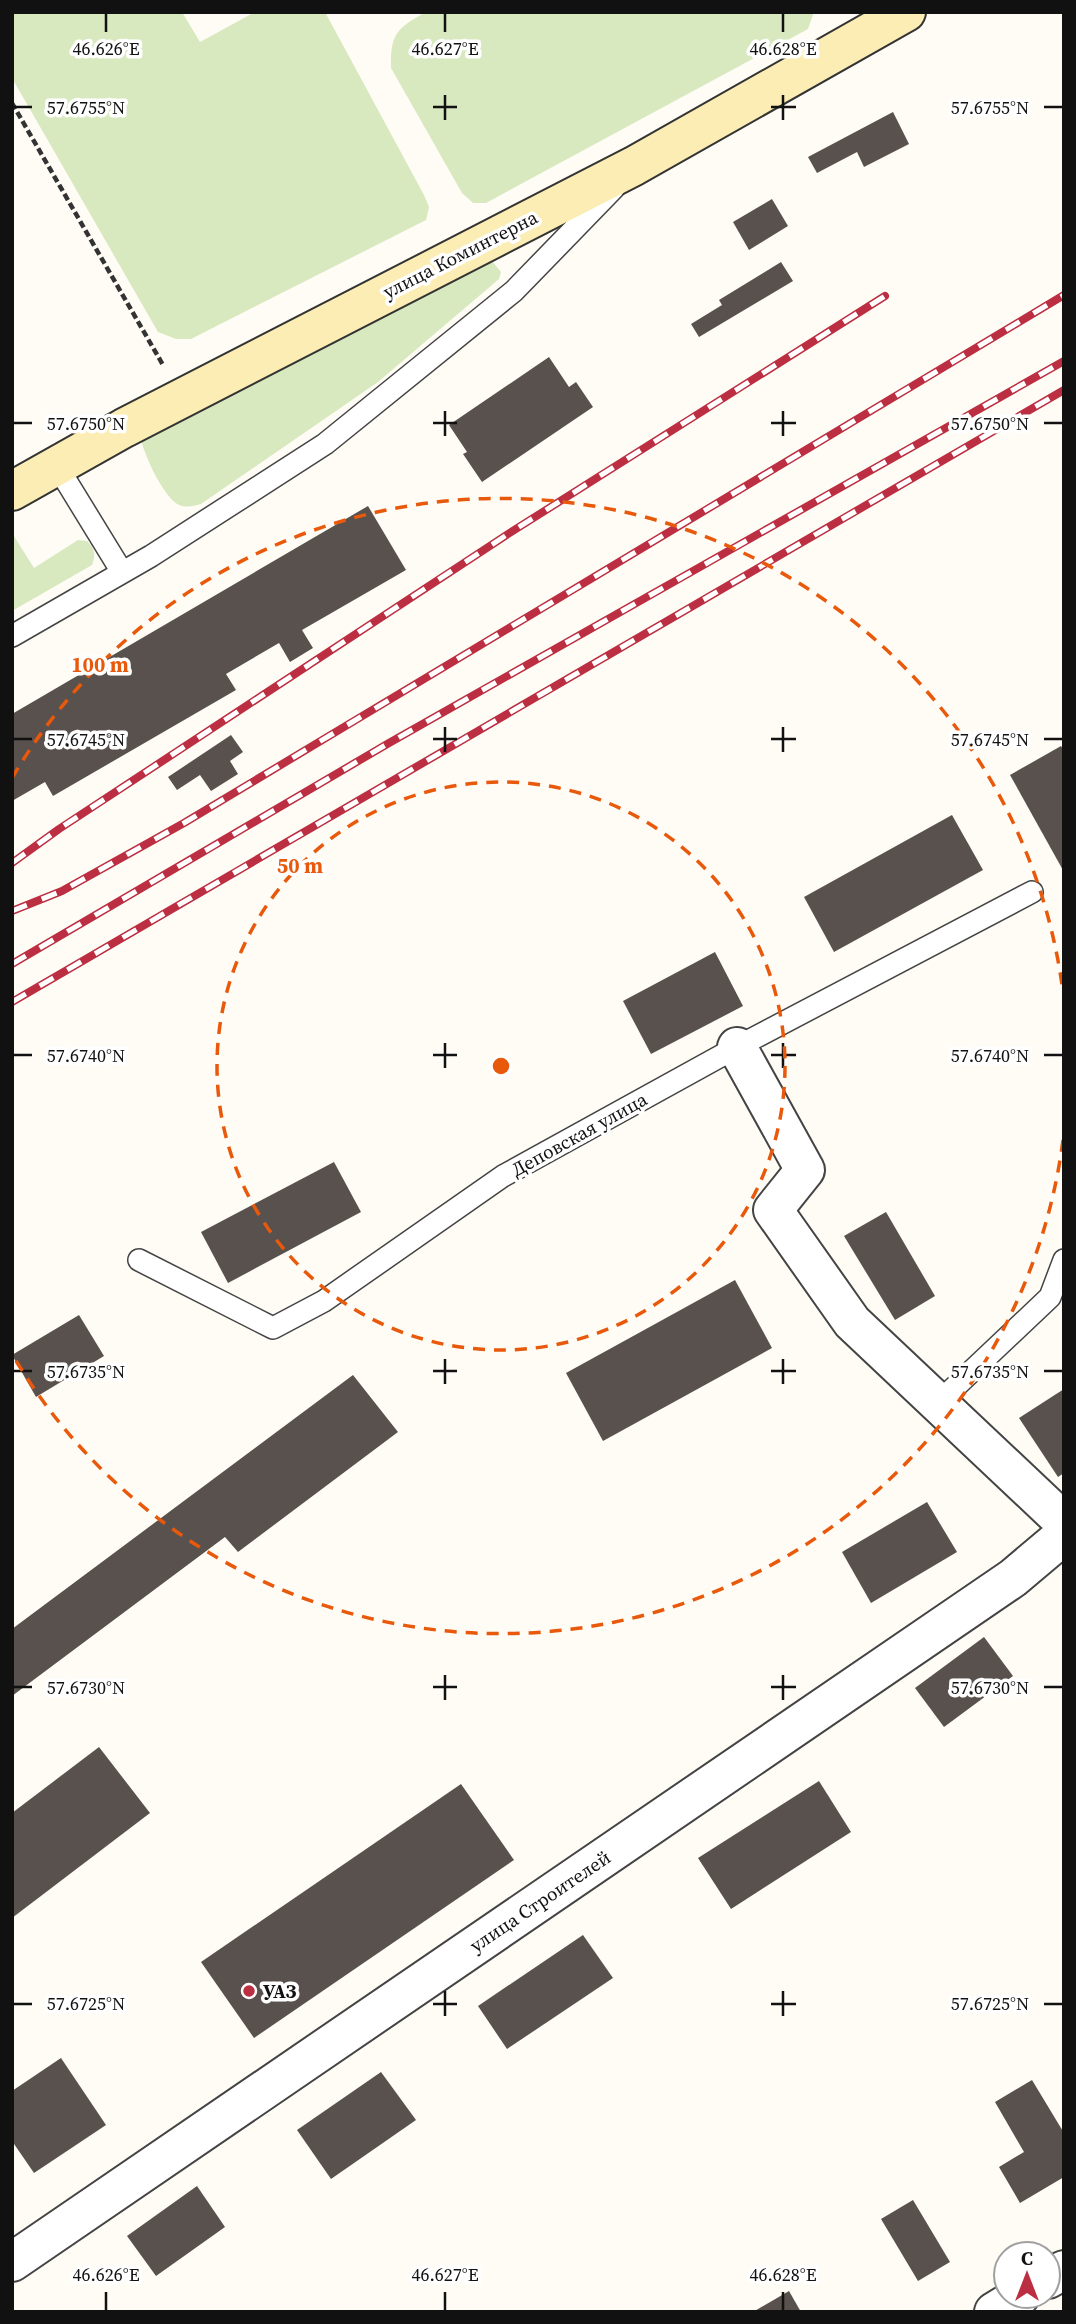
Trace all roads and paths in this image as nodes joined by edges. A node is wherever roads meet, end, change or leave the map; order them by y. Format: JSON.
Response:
{"nodes":[{"id":1,"x":881,"y":18,"type":"edge"},
{"id":2,"x":12,"y":103,"type":"edge"},
{"id":3,"x":634,"y":166,"type":"junction"},
{"id":4,"x":163,"y":365,"type":"dead end"},
{"id":5,"x":57,"y":466,"type":"junction"},
{"id":6,"x":12,"y":491,"type":"edge"},
{"id":7,"x":122,"y":572,"type":"junction"},
{"id":8,"x":12,"y":636,"type":"edge"},
{"id":9,"x":1032,"y":892,"type":"dead end"},
{"id":10,"x":737,"y":1047,"type":"junction"},
{"id":11,"x":139,"y":1260,"type":"dead end"},
{"id":12,"x":1064,"y":1260,"type":"edge"},
{"id":13,"x":938,"y":1403,"type":"junction"},
{"id":14,"x":1064,"y":1522,"type":"edge"},
{"id":15,"x":1064,"y":1535,"type":"edge"},
{"id":16,"x":12,"y":2262,"type":"edge"}],
"edges":[{"from":1,"to":3,"type":"street","name":"улица Коминтерна"},
{"from":2,"to":4,"type":"path"},
{"from":3,"to":5,"type":"street","name":"улица Коминтерна"},
{"from":3,"to":7,"type":"lane"},
{"from":5,"to":6,"type":"street","name":"улица Коминтерна"},
{"from":5,"to":7,"type":"lane"},
{"from":7,"to":8,"type":"lane"},
{"from":9,"to":10,"type":"lane","name":"Деповская улица"},
{"from":10,"to":11,"type":"lane","name":"Деповская улица"},
{"from":10,"to":13,"type":"street"},
{"from":12,"to":13,"type":"lane"},
{"from":13,"to":14,"type":"street"},
{"from":15,"to":16,"type":"street","name":"улица Строителей"}]}
